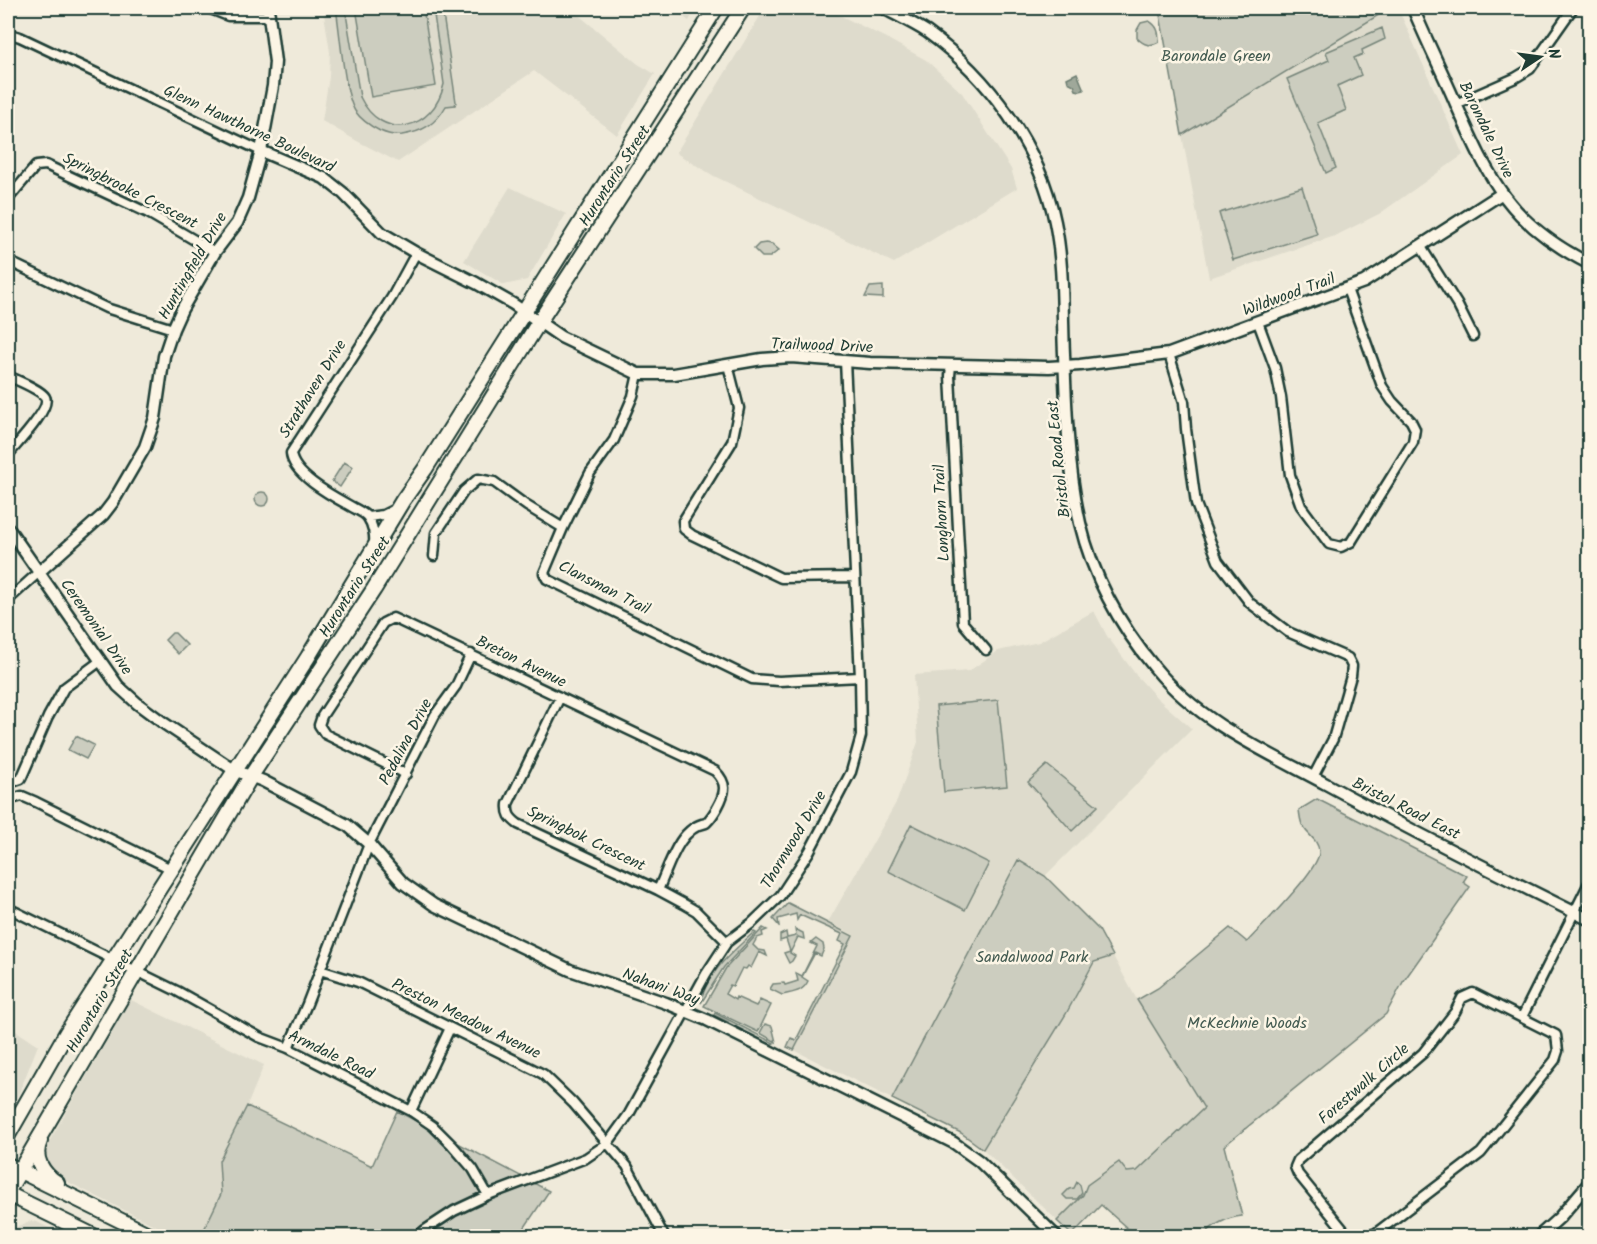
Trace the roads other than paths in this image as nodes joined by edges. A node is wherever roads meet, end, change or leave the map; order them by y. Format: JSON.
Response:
{"nodes":[{"id":1,"x":208,"y":8,"type":"edge"},
{"id":2,"x":716,"y":8,"type":"edge"},
{"id":3,"x":743,"y":8,"type":"edge"},
{"id":4,"x":883,"y":8,"type":"edge"},
{"id":5,"x":1416,"y":8,"type":"edge"},
{"id":6,"x":1573,"y":8,"type":"edge"},
{"id":7,"x":269,"y":12,"type":"edge"},
{"id":8,"x":8,"y":36,"type":"edge"},
{"id":9,"x":1456,"y":104,"type":"junction"},
{"id":10,"x":261,"y":150,"type":"junction"},
{"id":11,"x":1501,"y":194,"type":"junction"},
{"id":12,"x":8,"y":199,"type":"edge"},
{"id":13,"x":1421,"y":247,"type":"junction"},
{"id":14,"x":215,"y":252,"type":"junction"},
{"id":15,"x":416,"y":253,"type":"junction"},
{"id":16,"x":8,"y":261,"type":"edge"},
{"id":17,"x":1590,"y":264,"type":"edge"},
{"id":18,"x":1347,"y":289,"type":"junction"},
{"id":19,"x":524,"y":312,"type":"junction"},
{"id":20,"x":539,"y":322,"type":"junction"},
{"id":21,"x":1258,"y":322,"type":"junction"},
{"id":22,"x":172,"y":330,"type":"junction"},
{"id":23,"x":1473,"y":336,"type":"dead end"},
{"id":24,"x":1168,"y":354,"type":"junction"},
{"id":25,"x":845,"y":362,"type":"junction"},
{"id":26,"x":728,"y":365,"type":"junction"},
{"id":27,"x":951,"y":365,"type":"junction"},
{"id":28,"x":1065,"y":366,"type":"junction"},
{"id":29,"x":638,"y":374,"type":"junction"},
{"id":30,"x":8,"y":376,"type":"edge"},
{"id":31,"x":8,"y":455,"type":"edge"},
{"id":32,"x":403,"y":500,"type":"junction"},
{"id":33,"x":368,"y":517,"type":"junction"},
{"id":34,"x":8,"y":528,"type":"edge"},
{"id":35,"x":563,"y":528,"type":"junction"},
{"id":36,"x":373,"y":550,"type":"junction"},
{"id":37,"x":434,"y":555,"type":"dead end"},
{"id":38,"x":39,"y":572,"type":"junction"},
{"id":39,"x":855,"y":577,"type":"junction"},
{"id":40,"x":8,"y":600,"type":"edge"},
{"id":41,"x":986,"y":650,"type":"dead end"},
{"id":42,"x":471,"y":654,"type":"junction"},
{"id":43,"x":99,"y":662,"type":"junction"},
{"id":44,"x":860,"y":676,"type":"junction"},
{"id":45,"x":560,"y":698,"type":"junction"},
{"id":46,"x":234,"y":770,"type":"junction"},
{"id":47,"x":406,"y":774,"type":"junction"},
{"id":48,"x":251,"y":776,"type":"junction"},
{"id":49,"x":8,"y":777,"type":"edge"},
{"id":50,"x":1312,"y":777,"type":"junction"},
{"id":51,"x":8,"y":800,"type":"edge"},
{"id":52,"x":369,"y":844,"type":"junction"},
{"id":53,"x":171,"y":869,"type":"junction"},
{"id":54,"x":1590,"y":881,"type":"edge"},
{"id":55,"x":658,"y":890,"type":"junction"},
{"id":56,"x":8,"y":908,"type":"edge"},
{"id":57,"x":1573,"y":912,"type":"junction"},
{"id":58,"x":1590,"y":920,"type":"edge"},
{"id":59,"x":726,"y":942,"type":"junction"},
{"id":60,"x":113,"y":961,"type":"junction"},
{"id":61,"x":320,"y":970,"type":"junction"},
{"id":62,"x":136,"y":972,"type":"junction"},
{"id":63,"x":685,"y":1011,"type":"junction"},
{"id":64,"x":1522,"y":1017,"type":"junction"},
{"id":65,"x":450,"y":1028,"type":"junction"},
{"id":66,"x":288,"y":1048,"type":"junction"},
{"id":67,"x":22,"y":1111,"type":"junction"},
{"id":68,"x":411,"y":1111,"type":"junction"},
{"id":69,"x":50,"y":1118,"type":"junction"},
{"id":70,"x":8,"y":1121,"type":"edge"},
{"id":71,"x":8,"y":1135,"type":"edge"},
{"id":72,"x":608,"y":1143,"type":"junction"},
{"id":73,"x":13,"y":1168,"type":"edge"},
{"id":74,"x":1590,"y":1182,"type":"edge"},
{"id":75,"x":8,"y":1192,"type":"edge"},
{"id":76,"x":488,"y":1195,"type":"junction"},
{"id":77,"x":87,"y":1204,"type":"junction"},
{"id":78,"x":94,"y":1236,"type":"edge"},
{"id":79,"x":152,"y":1236,"type":"edge"},
{"id":80,"x":418,"y":1236,"type":"edge"},
{"id":81,"x":664,"y":1236,"type":"edge"},
{"id":82,"x":1056,"y":1236,"type":"edge"},
{"id":83,"x":1353,"y":1236,"type":"edge"},
{"id":84,"x":1368,"y":1236,"type":"edge"},
{"id":85,"x":1539,"y":1236,"type":"edge"}],
"edges":[{"from":1,"to":7,"type":"street"},
{"from":2,"to":19,"type":"main road","name":"Hurontario Street"},
{"from":3,"to":20,"type":"main road","name":"Hurontario Street"},
{"from":4,"to":28,"type":"street","name":"Bristol Road East"},
{"from":5,"to":9,"type":"street","name":"Barondale Drive"},
{"from":6,"to":9,"type":"street"},
{"from":7,"to":10,"type":"street","name":"Huntingfield Drive"},
{"from":8,"to":10,"type":"street","name":"Glenn Hawthorne Boulevard"},
{"from":9,"to":11,"type":"street","name":"Barondale Drive"},
{"from":10,"to":14,"type":"street","name":"Huntingfield Drive"},
{"from":10,"to":15,"type":"street","name":"Glenn Hawthorne Boulevard"},
{"from":11,"to":13,"type":"street","name":"Wildwood Trail"},
{"from":11,"to":17,"type":"street","name":"Barondale Drive"},
{"from":12,"to":14,"type":"street","name":"Springbrooke Crescent"},
{"from":13,"to":18,"type":"street","name":"Wildwood Trail"},
{"from":13,"to":23,"type":"street"},
{"from":14,"to":22,"type":"street","name":"Huntingfield Drive"},
{"from":15,"to":19,"type":"street","name":"Glenn Hawthorne Boulevard"},
{"from":15,"to":33,"type":"street","name":"Strathaven Drive"},
{"from":16,"to":22,"type":"street"},
{"from":18,"to":21,"type":"street","name":"Wildwood Trail"},
{"from":18,"to":21,"type":"street"},
{"from":19,"to":20,"type":"street","name":"Trailwood Drive"},
{"from":19,"to":32,"type":"main road","name":"Hurontario Street"},
{"from":20,"to":29,"type":"street","name":"Trailwood Drive"},
{"from":20,"to":48,"type":"main road","name":"Hurontario Street"},
{"from":21,"to":24,"type":"street","name":"Wildwood Trail"},
{"from":22,"to":38,"type":"street","name":"Huntingfield Drive"},
{"from":24,"to":28,"type":"street","name":"Wildwood Trail"},
{"from":24,"to":50,"type":"street"},
{"from":25,"to":26,"type":"street","name":"Trailwood Drive"},
{"from":25,"to":27,"type":"street","name":"Trailwood Drive"},
{"from":25,"to":39,"type":"street","name":"Thornwood Drive"},
{"from":26,"to":29,"type":"street","name":"Trailwood Drive"},
{"from":26,"to":39,"type":"street"},
{"from":27,"to":28,"type":"street","name":"Trailwood Drive"},
{"from":27,"to":41,"type":"street","name":"Longhorn Trail"},
{"from":28,"to":50,"type":"street","name":"Bristol Road East"},
{"from":29,"to":35,"type":"street","name":"Clansman Trail"},
{"from":30,"to":31,"type":"street"},
{"from":32,"to":33,"type":"street"},
{"from":32,"to":36,"type":"main road","name":"Hurontario Street"},
{"from":33,"to":36,"type":"street"},
{"from":34,"to":38,"type":"street","name":"Ceremonial Drive"},
{"from":35,"to":37,"type":"street"},
{"from":35,"to":44,"type":"street","name":"Clansman Trail"},
{"from":36,"to":46,"type":"main road","name":"Hurontario Street"},
{"from":38,"to":40,"type":"street"},
{"from":38,"to":43,"type":"street","name":"Ceremonial Drive"},
{"from":39,"to":44,"type":"street","name":"Thornwood Drive"},
{"from":42,"to":45,"type":"street","name":"Breton Avenue"},
{"from":42,"to":47,"type":"street","name":"Pedalina Drive"},
{"from":42,"to":47,"type":"street","name":"Breton Avenue"},
{"from":43,"to":46,"type":"street","name":"Ceremonial Drive"},
{"from":43,"to":49,"type":"street"},
{"from":44,"to":59,"type":"street","name":"Thornwood Drive"},
{"from":45,"to":55,"type":"street","name":"Springbok Crescent"},
{"from":45,"to":55,"type":"street","name":"Breton Avenue"},
{"from":46,"to":48,"type":"street","name":"Ceremonial Drive"},
{"from":46,"to":53,"type":"main road","name":"Hurontario Street"},
{"from":47,"to":52,"type":"street","name":"Pedalina Drive"},
{"from":48,"to":52,"type":"street","name":"Nahani Way"},
{"from":48,"to":62,"type":"main road","name":"Hurontario Street"},
{"from":50,"to":57,"type":"street","name":"Bristol Road East"},
{"from":51,"to":53,"type":"street"},
{"from":52,"to":61,"type":"street","name":"Pedalina Drive"},
{"from":52,"to":63,"type":"street","name":"Nahani Way"},
{"from":53,"to":60,"type":"main road","name":"Hurontario Street"},
{"from":54,"to":57,"type":"street"},
{"from":55,"to":59,"type":"street","name":"Springbok Crescent"},
{"from":56,"to":60,"type":"street","name":"Armdale Road"},
{"from":57,"to":58,"type":"street","name":"Bristol Road East"},
{"from":57,"to":64,"type":"street"},
{"from":59,"to":63,"type":"street","name":"Thornwood Drive"},
{"from":60,"to":62,"type":"street","name":"Armdale Road"},
{"from":60,"to":67,"type":"main road","name":"Hurontario Street"},
{"from":61,"to":65,"type":"street","name":"Preston Meadow Avenue"},
{"from":61,"to":66,"type":"street","name":"Pedalina Drive"},
{"from":62,"to":66,"type":"street","name":"Armdale Road"},
{"from":62,"to":69,"type":"main road","name":"Hurontario Street"},
{"from":63,"to":72,"type":"street","name":"Thornwood Drive"},
{"from":63,"to":82,"type":"street","name":"Nahani Way"},
{"from":64,"to":83,"type":"street","name":"Forestwalk Circle"},
{"from":64,"to":84,"type":"street","name":"Forestwalk Circle"},
{"from":65,"to":68,"type":"street"},
{"from":65,"to":72,"type":"street","name":"Preston Meadow Avenue"},
{"from":66,"to":68,"type":"street","name":"Armdale Road"},
{"from":67,"to":70,"type":"main road"},
{"from":67,"to":71,"type":"main road","name":"Hurontario Street"},
{"from":68,"to":76,"type":"street","name":"Armdale Road"},
{"from":69,"to":73,"type":"main road","name":"Hurontario Street"},
{"from":69,"to":77,"type":"main road"},
{"from":72,"to":76,"type":"street","name":"Thornwood Drive"},
{"from":72,"to":81,"type":"street","name":"Preston Meadow Avenue"},
{"from":73,"to":75,"type":"main road","name":"Hurontario Street"},
{"from":73,"to":77,"type":"main road"},
{"from":74,"to":85,"type":"street"},
{"from":75,"to":78,"type":"main road"},
{"from":76,"to":80,"type":"street","name":"Thornwood Drive"},
{"from":77,"to":79,"type":"main road"}]}
